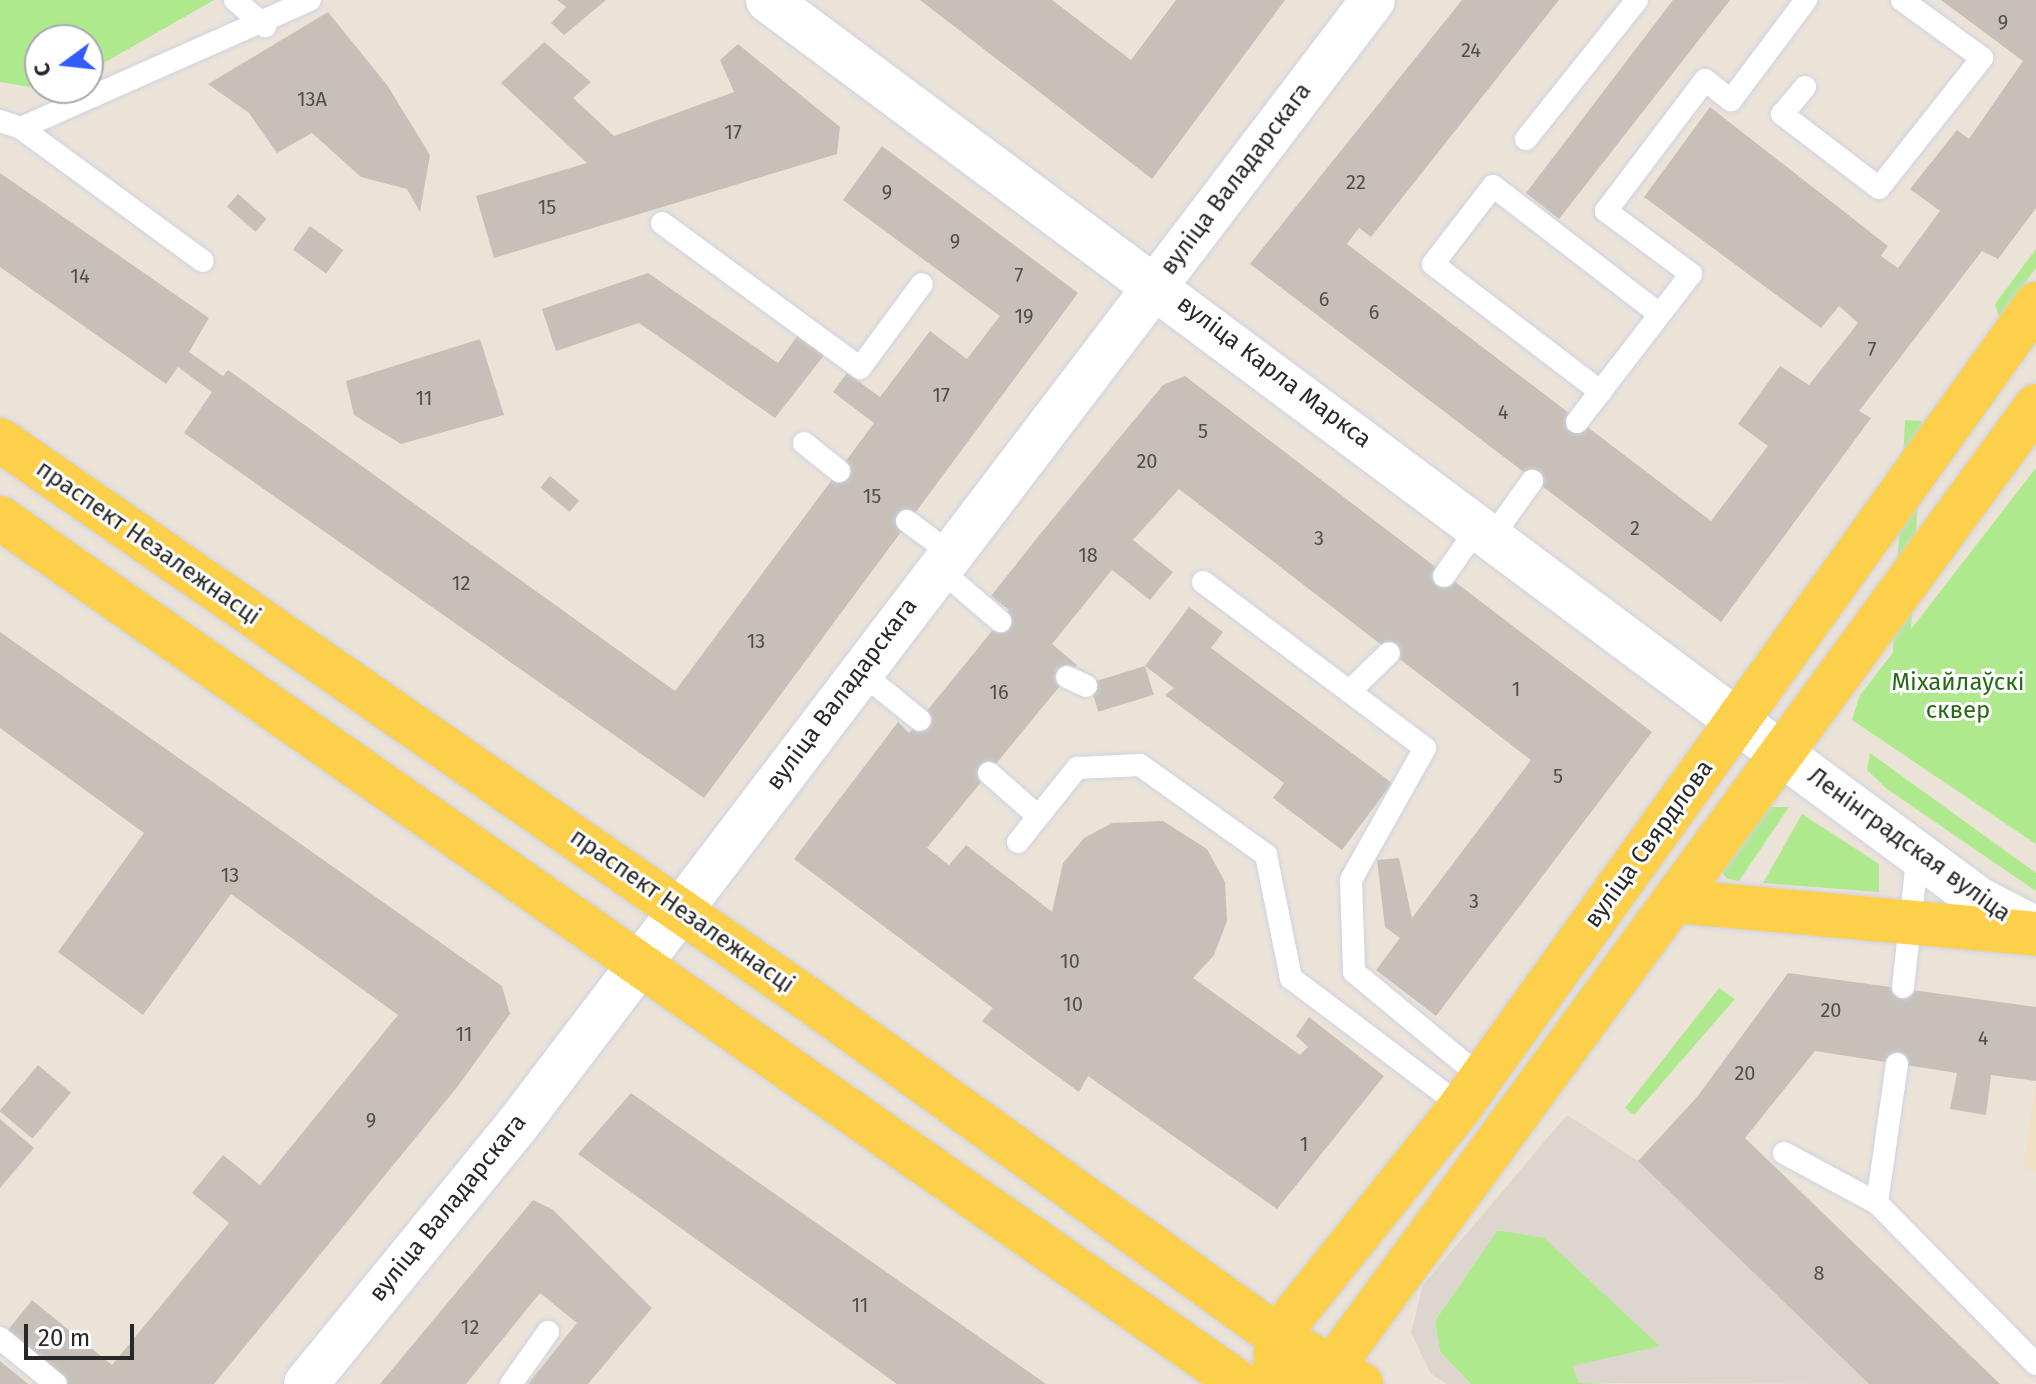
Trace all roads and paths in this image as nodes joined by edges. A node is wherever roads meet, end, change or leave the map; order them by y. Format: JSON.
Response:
{"nodes":[{"id":1,"x":235,"y":0,"type":"edge"},
{"id":2,"x":310,"y":0,"type":"edge"},
{"id":3,"x":768,"y":0,"type":"edge"},
{"id":4,"x":1373,"y":0,"type":"edge"},
{"id":5,"x":1637,"y":0,"type":"edge"},
{"id":6,"x":1806,"y":0,"type":"edge"},
{"id":7,"x":1902,"y":0,"type":"edge"},
{"id":8,"x":265,"y":26,"type":"junction"},
{"id":9,"x":1805,"y":87,"type":"dead end"},
{"id":10,"x":11,"y":125,"type":"edge"},
{"id":11,"x":1526,"y":139,"type":"dead end"},
{"id":12,"x":662,"y":223,"type":"dead end"},
{"id":13,"x":203,"y":261,"type":"dead end"},
{"id":14,"x":1156,"y":283,"type":"junction"},
{"id":15,"x":922,"y":284,"type":"dead end"},
{"id":16,"x":2036,"y":304,"type":"edge"},
{"id":17,"x":1659,"y":314,"type":"junction"},
{"id":18,"x":1601,"y":392,"type":"junction"},
{"id":19,"x":2036,"y":406,"type":"edge"},
{"id":20,"x":1577,"y":422,"type":"dead end"},
{"id":21,"x":804,"y":443,"type":"dead end"},
{"id":22,"x":4,"y":456,"type":"edge"},
{"id":23,"x":839,"y":471,"type":"dead end"},
{"id":24,"x":1532,"y":481,"type":"dead end"},
{"id":25,"x":0,"y":518,"type":"edge"},
{"id":26,"x":907,"y":521,"type":"dead end"},
{"id":27,"x":1485,"y":531,"type":"junction"},
{"id":28,"x":944,"y":560,"type":"junction"},
{"id":29,"x":1444,"y":576,"type":"dead end"},
{"id":30,"x":1203,"y":582,"type":"dead end"},
{"id":31,"x":1000,"y":621,"type":"dead end"},
{"id":32,"x":1389,"y":653,"type":"dead end"},
{"id":33,"x":859,"y":671,"type":"junction"},
{"id":34,"x":1353,"y":688,"type":"junction"},
{"id":35,"x":920,"y":720,"type":"dead end"},
{"id":36,"x":1737,"y":721,"type":"junction"},
{"id":37,"x":1785,"y":755,"type":"junction"},
{"id":38,"x":989,"y":773,"type":"dead end"},
{"id":39,"x":1037,"y":815,"type":"junction"},
{"id":40,"x":1018,"y":842,"type":"dead end"},
{"id":41,"x":1918,"y":852,"type":"junction"},
{"id":42,"x":1675,"y":901,"type":"junction"},
{"id":43,"x":677,"y":908,"type":"junction"},
{"id":44,"x":1908,"y":922,"type":"junction"},
{"id":45,"x":2036,"y":931,"type":"edge"},
{"id":46,"x":640,"y":960,"type":"junction"},
{"id":47,"x":1903,"y":987,"type":"dead end"},
{"id":48,"x":1897,"y":1064,"type":"dead end"},
{"id":49,"x":1471,"y":1092,"type":"junction"},
{"id":50,"x":1784,"y":1153,"type":"dead end"},
{"id":51,"x":1877,"y":1203,"type":"junction"},
{"id":52,"x":548,"y":1332,"type":"dead end"},
{"id":53,"x":1277,"y":1336,"type":"junction"},
{"id":54,"x":0,"y":1338,"type":"edge"},
{"id":55,"x":2036,"y":1364,"type":"edge"},
{"id":56,"x":1333,"y":1378,"type":"edge"},
{"id":57,"x":56,"y":1384,"type":"edge"},
{"id":58,"x":306,"y":1384,"type":"edge"},
{"id":59,"x":511,"y":1384,"type":"edge"},
{"id":60,"x":1241,"y":1384,"type":"edge"},
{"id":61,"x":1274,"y":1384,"type":"edge"}],
"edges":[{"from":1,"to":8,"type":"lane"},
{"from":2,"to":8,"type":"lane"},
{"from":3,"to":14,"type":"main road","name":"вуліца Карла Маркса"},
{"from":4,"to":14,"type":"main road","name":"вуліца Валадарскага"},
{"from":5,"to":11,"type":"lane"},
{"from":6,"to":17,"type":"lane"},
{"from":7,"to":9,"type":"lane"},
{"from":8,"to":10,"type":"lane"},
{"from":10,"to":13,"type":"lane"},
{"from":12,"to":15,"type":"lane"},
{"from":14,"to":27,"type":"main road","name":"вуліца Карла Маркса"},
{"from":14,"to":28,"type":"main road","name":"вуліца Валадарскага"},
{"from":16,"to":36,"type":"main road","name":"вуліца Свярдлова"},
{"from":17,"to":18,"type":"lane"},
{"from":17,"to":18,"type":"lane"},
{"from":18,"to":20,"type":"lane"},
{"from":19,"to":37,"type":"main road"},
{"from":21,"to":23,"type":"lane"},
{"from":22,"to":43,"type":"main road","name":"праспект Незалежнасці"},
{"from":24,"to":27,"type":"lane"},
{"from":25,"to":46,"type":"main road"},
{"from":26,"to":28,"type":"lane"},
{"from":27,"to":29,"type":"lane"},
{"from":27,"to":36,"type":"main road","name":"вуліца Карла Маркса"},
{"from":28,"to":31,"type":"lane"},
{"from":28,"to":33,"type":"main road","name":"вуліца Валадарскага"},
{"from":30,"to":34,"type":"lane"},
{"from":32,"to":34,"type":"lane"},
{"from":33,"to":35,"type":"lane"},
{"from":33,"to":43,"type":"main road","name":"вуліца Валадарскага"},
{"from":34,"to":49,"type":"lane"},
{"from":36,"to":37,"type":"main road","name":"Ленінградская вуліца"},
{"from":36,"to":49,"type":"main road","name":"вуліца Свярдлова"},
{"from":37,"to":41,"type":"main road","name":"Ленінградская вуліца"},
{"from":37,"to":42,"type":"main road"},
{"from":38,"to":39,"type":"lane"},
{"from":39,"to":40,"type":"lane"},
{"from":39,"to":49,"type":"lane"},
{"from":41,"to":44,"type":"lane"},
{"from":41,"to":45,"type":"main road","name":"Ленінградская вуліца"},
{"from":42,"to":44,"type":"main road"},
{"from":42,"to":56,"type":"main road"},
{"from":43,"to":46,"type":"main road","name":"вуліца Валадарскага"},
{"from":43,"to":53,"type":"main road","name":"праспект Незалежнасці"},
{"from":44,"to":45,"type":"main road"},
{"from":44,"to":47,"type":"lane"},
{"from":46,"to":58,"type":"main road","name":"вуліца Валадарскага"},
{"from":46,"to":60,"type":"main road"},
{"from":48,"to":51,"type":"lane"},
{"from":49,"to":53,"type":"main road","name":"вуліца Свярдлова"},
{"from":50,"to":51,"type":"lane"},
{"from":51,"to":55,"type":"lane"},
{"from":52,"to":59,"type":"lane"},
{"from":53,"to":56,"type":"main road","name":"праспект Незалежнасці"},
{"from":53,"to":61,"type":"main road"},
{"from":54,"to":57,"type":"lane"}]}
